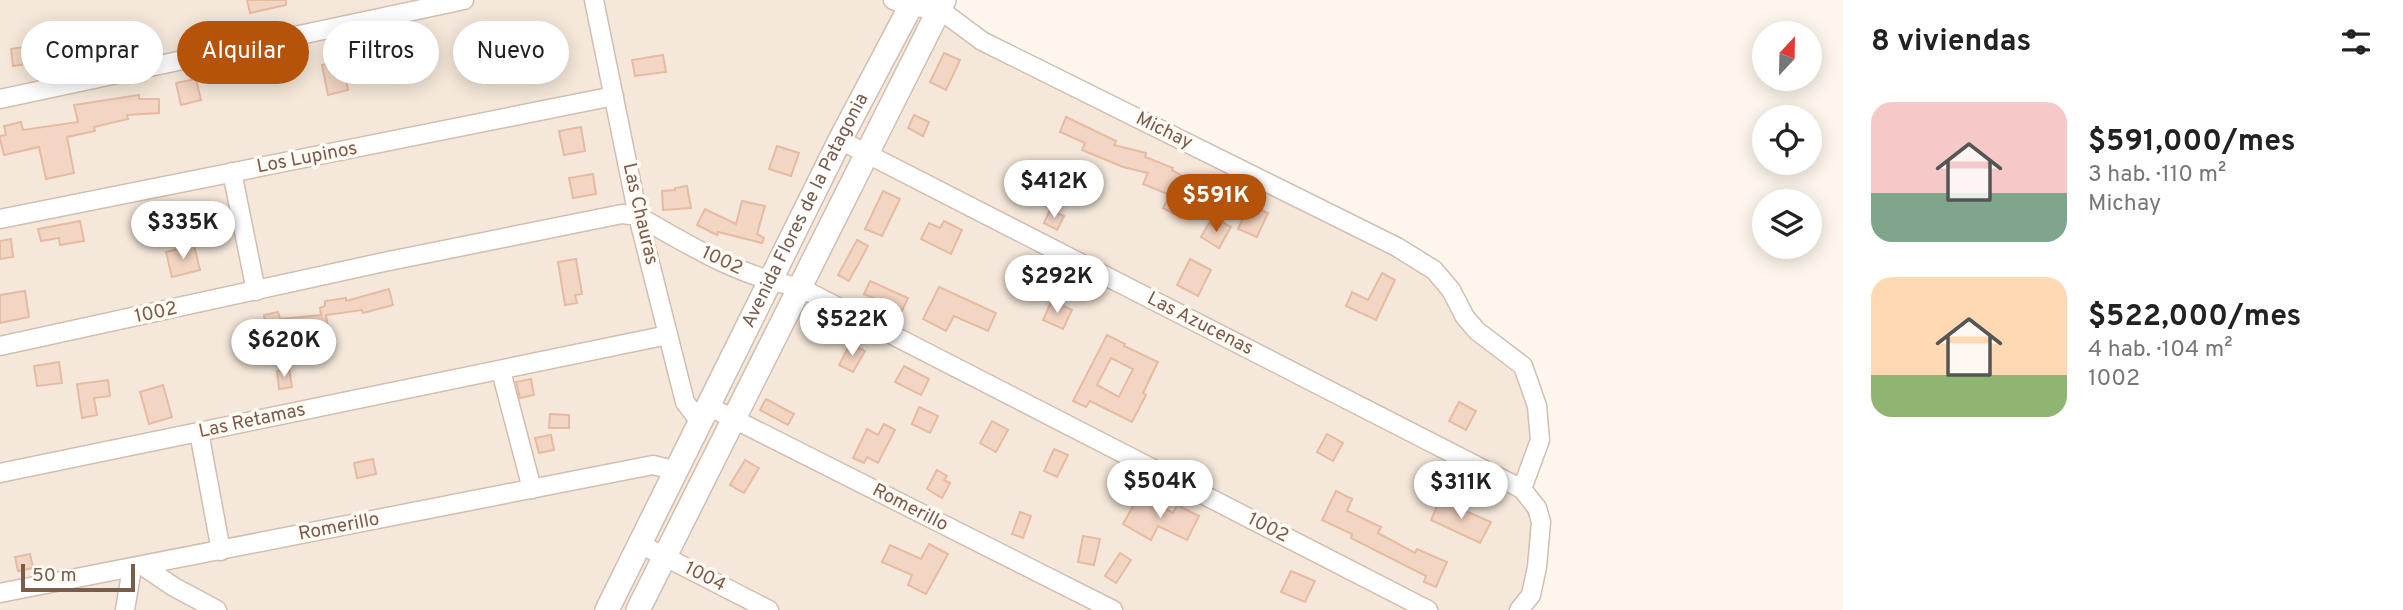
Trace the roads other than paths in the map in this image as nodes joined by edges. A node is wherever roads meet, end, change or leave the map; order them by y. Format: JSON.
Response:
{"nodes":[{"id":1,"x":464,"y":0,"type":"edge"},
{"id":2,"x":594,"y":0,"type":"edge"},
{"id":3,"x":906,"y":2,"type":"edge"},
{"id":4,"x":942,"y":5,"type":"edge"},
{"id":5,"x":614,"y":96,"type":"junction"},
{"id":6,"x":0,"y":99,"type":"edge"},
{"id":7,"x":840,"y":140,"type":"junction"},
{"id":8,"x":866,"y":153,"type":"junction"},
{"id":9,"x":232,"y":172,"type":"junction"},
{"id":10,"x":638,"y":216,"type":"junction"},
{"id":11,"x":0,"y":219,"type":"edge"},
{"id":12,"x":771,"y":282,"type":"junction"},
{"id":13,"x":799,"y":287,"type":"junction"},
{"id":14,"x":256,"y":291,"type":"junction"},
{"id":15,"x":668,"y":335,"type":"junction"},
{"id":16,"x":0,"y":346,"type":"edge"},
{"id":17,"x":501,"y":370,"type":"junction"},
{"id":18,"x":704,"y":414,"type":"junction"},
{"id":19,"x":733,"y":419,"type":"junction"},
{"id":20,"x":199,"y":432,"type":"junction"},
{"id":21,"x":677,"y":471,"type":"junction"},
{"id":22,"x":0,"y":473,"type":"edge"},
{"id":23,"x":532,"y":489,"type":"junction"},
{"id":24,"x":1522,"y":489,"type":"junction"},
{"id":25,"x":640,"y":544,"type":"junction"},
{"id":26,"x":221,"y":551,"type":"junction"},
{"id":27,"x":664,"y":557,"type":"junction"},
{"id":28,"x":137,"y":567,"type":"junction"},
{"id":29,"x":0,"y":593,"type":"edge"},
{"id":30,"x":125,"y":610,"type":"edge"},
{"id":31,"x":217,"y":610,"type":"edge"},
{"id":32,"x":607,"y":610,"type":"edge"},
{"id":33,"x":638,"y":610,"type":"edge"},
{"id":34,"x":769,"y":610,"type":"edge"},
{"id":35,"x":1112,"y":610,"type":"edge"},
{"id":36,"x":1428,"y":610,"type":"edge"},
{"id":37,"x":1519,"y":610,"type":"edge"}],
"edges":[{"from":1,"to":6,"type":"street"},
{"from":2,"to":5,"type":"street","name":"Las Chauras"},
{"from":3,"to":4,"type":"street"},
{"from":3,"to":7,"type":"street","name":"Avenida Flores de la Patagonia"},
{"from":4,"to":8,"type":"street","name":"Avenida Flores de la Patagonia"},
{"from":4,"to":24,"type":"street","name":"Michay"},
{"from":5,"to":9,"type":"street","name":"Los Lupinos"},
{"from":5,"to":10,"type":"street","name":"Las Chauras"},
{"from":7,"to":8,"type":"street","name":"Las Azucenas"},
{"from":7,"to":12,"type":"street","name":"Avenida Flores de la Patagonia"},
{"from":8,"to":13,"type":"street","name":"Avenida Flores de la Patagonia"},
{"from":8,"to":24,"type":"street","name":"Las Azucenas"},
{"from":9,"to":11,"type":"street","name":"Los Lupinos"},
{"from":9,"to":14,"type":"street"},
{"from":10,"to":12,"type":"street","name":"1002"},
{"from":10,"to":14,"type":"street","name":"1002"},
{"from":10,"to":15,"type":"street","name":"Las Chauras"},
{"from":12,"to":13,"type":"street","name":"1002"},
{"from":12,"to":18,"type":"street","name":"Avenida Flores de la Patagonia"},
{"from":13,"to":19,"type":"street","name":"Avenida Flores de la Patagonia"},
{"from":13,"to":36,"type":"street","name":"1002"},
{"from":14,"to":16,"type":"street","name":"1002"},
{"from":15,"to":17,"type":"street","name":"Las Retamas"},
{"from":15,"to":18,"type":"street","name":"Las Chauras"},
{"from":17,"to":20,"type":"street","name":"Las Retamas"},
{"from":17,"to":23,"type":"street"},
{"from":18,"to":19,"type":"street","name":"Romerillo"},
{"from":18,"to":21,"type":"street","name":"Avenida Flores de la Patagonia"},
{"from":19,"to":27,"type":"street","name":"Avenida Flores de la Patagonia"},
{"from":19,"to":35,"type":"street","name":"Romerillo"},
{"from":20,"to":22,"type":"street","name":"Las Retamas"},
{"from":20,"to":26,"type":"street"},
{"from":21,"to":23,"type":"street","name":"Romerillo"},
{"from":21,"to":25,"type":"street","name":"Avenida Flores de la Patagonia"},
{"from":23,"to":26,"type":"street","name":"Romerillo"},
{"from":24,"to":37,"type":"street"},
{"from":25,"to":27,"type":"street","name":"1004"},
{"from":25,"to":32,"type":"street","name":"Avenida Flores de la Patagonia"},
{"from":26,"to":28,"type":"street","name":"Romerillo"},
{"from":27,"to":33,"type":"street","name":"Avenida Flores de la Patagonia"},
{"from":27,"to":34,"type":"street","name":"1004"},
{"from":28,"to":29,"type":"street","name":"Romerillo"},
{"from":28,"to":30,"type":"street"},
{"from":28,"to":31,"type":"street"}]}
